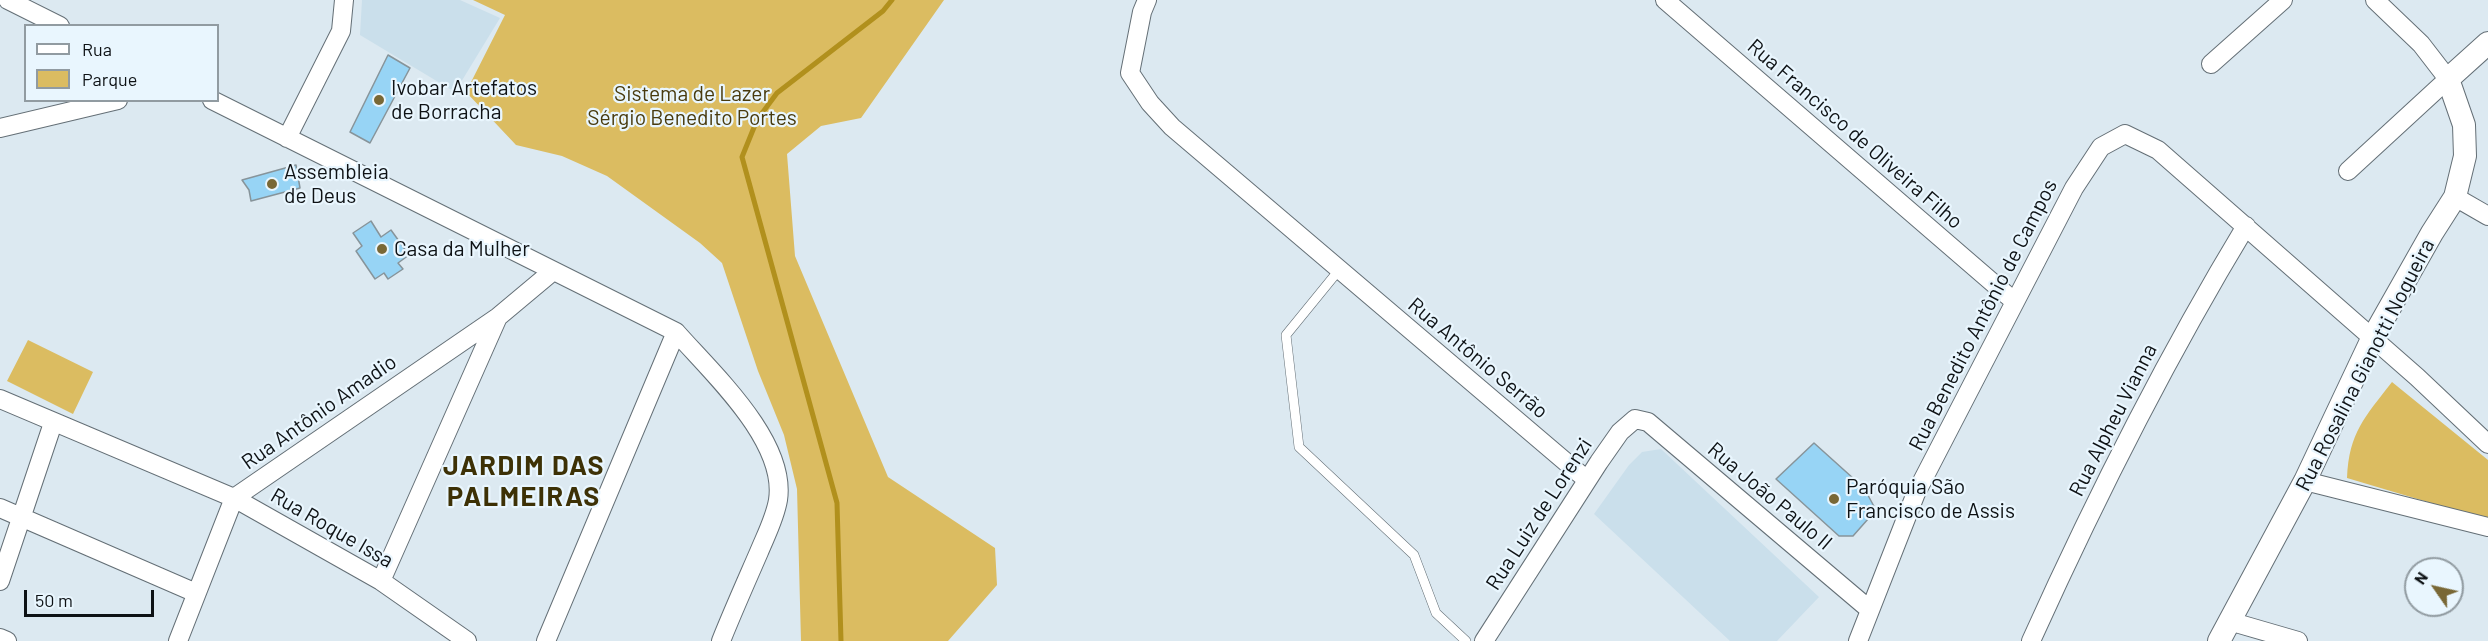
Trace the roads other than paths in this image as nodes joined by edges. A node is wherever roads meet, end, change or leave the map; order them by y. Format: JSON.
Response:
{"nodes":[{"id":1,"x":8,"y":0,"type":"edge"},
{"id":2,"x":344,"y":0,"type":"edge"},
{"id":3,"x":1147,"y":0,"type":"edge"},
{"id":4,"x":1665,"y":0,"type":"edge"},
{"id":5,"x":2283,"y":0,"type":"edge"},
{"id":6,"x":2375,"y":0,"type":"edge"},
{"id":7,"x":56,"y":24,"type":"edge"},
{"id":8,"x":2488,"y":43,"type":"edge"},
{"id":9,"x":2211,"y":64,"type":"dead end"},
{"id":10,"x":2448,"y":79,"type":"junction"},
{"id":11,"x":110,"y":102,"type":"edge"},
{"id":12,"x":216,"y":102,"type":"edge"},
{"id":13,"x":0,"y":128,"type":"edge"},
{"id":14,"x":287,"y":138,"type":"junction"},
{"id":15,"x":2348,"y":171,"type":"dead end"},
{"id":16,"x":2455,"y":197,"type":"junction"},
{"id":17,"x":2488,"y":216,"type":"edge"},
{"id":18,"x":2246,"y":226,"type":"junction"},
{"id":19,"x":1339,"y":270,"type":"junction"},
{"id":20,"x":553,"y":271,"type":"junction"},
{"id":21,"x":2015,"y":302,"type":"junction"},
{"id":22,"x":498,"y":317,"type":"junction"},
{"id":23,"x":676,"y":332,"type":"junction"},
{"id":24,"x":2373,"y":339,"type":"junction"},
{"id":25,"x":0,"y":399,"type":"edge"},
{"id":26,"x":1640,"y":420,"type":"joint"},
{"id":27,"x":53,"y":423,"type":"junction"},
{"id":28,"x":2488,"y":444,"type":"edge"},
{"id":29,"x":1587,"y":480,"type":"junction"},
{"id":30,"x":2305,"y":481,"type":"junction"},
{"id":31,"x":234,"y":498,"type":"junction"},
{"id":32,"x":0,"y":508,"type":"edge"},
{"id":33,"x":21,"y":517,"type":"junction"},
{"id":34,"x":2488,"y":527,"type":"edge"},
{"id":35,"x":0,"y":581,"type":"edge"},
{"id":36,"x":381,"y":581,"type":"junction"},
{"id":37,"x":196,"y":593,"type":"junction"},
{"id":38,"x":1870,"y":610,"type":"junction"},
{"id":39,"x":2224,"y":631,"type":"edge"},
{"id":40,"x":0,"y":638,"type":"edge"},
{"id":41,"x":7,"y":641,"type":"edge"},
{"id":42,"x":178,"y":641,"type":"edge"},
{"id":43,"x":467,"y":641,"type":"edge"},
{"id":44,"x":546,"y":641,"type":"edge"},
{"id":45,"x":721,"y":641,"type":"edge"},
{"id":46,"x":1466,"y":641,"type":"edge"},
{"id":47,"x":1484,"y":641,"type":"edge"},
{"id":48,"x":1858,"y":641,"type":"edge"},
{"id":49,"x":2031,"y":641,"type":"edge"},
{"id":50,"x":2298,"y":641,"type":"edge"}],
"edges":[{"from":1,"to":7,"type":"street"},
{"from":2,"to":14,"type":"street"},
{"from":3,"to":19,"type":"street","name":"Rua Antônio Serrão"},
{"from":4,"to":21,"type":"street","name":"Rua Francisco de Oliveira Filho"},
{"from":5,"to":9,"type":"street"},
{"from":6,"to":10,"type":"street"},
{"from":8,"to":10,"type":"street"},
{"from":10,"to":15,"type":"street"},
{"from":10,"to":16,"type":"street","name":"Rua Rosalina Gianotti Nogueira"},
{"from":11,"to":13,"type":"street"},
{"from":12,"to":14,"type":"street"},
{"from":14,"to":20,"type":"street"},
{"from":16,"to":17,"type":"street"},
{"from":16,"to":24,"type":"street","name":"Rua Rosalina Gianotti Nogueira"},
{"from":18,"to":21,"type":"street","name":"Rua Benedito Antônio de Campos"},
{"from":18,"to":24,"type":"street"},
{"from":18,"to":49,"type":"street","name":"Rua Alpheu Vianna"},
{"from":19,"to":29,"type":"street","name":"Rua Antônio Serrão"},
{"from":19,"to":46,"type":"lane"},
{"from":20,"to":22,"type":"street","name":"Rua Antônio Amadio"},
{"from":20,"to":23,"type":"street"},
{"from":21,"to":38,"type":"street","name":"Rua Benedito Antônio de Campos"},
{"from":22,"to":31,"type":"street","name":"Rua Antônio Amadio"},
{"from":22,"to":36,"type":"street"},
{"from":23,"to":44,"type":"street"},
{"from":23,"to":45,"type":"street"},
{"from":24,"to":28,"type":"street"},
{"from":24,"to":30,"type":"street","name":"Rua Rosalina Gianotti Nogueira"},
{"from":25,"to":27,"type":"street","name":"Rua Roque Issa"},
{"from":26,"to":29,"type":"street","name":"Rua Luiz de Lorenzi"},
{"from":26,"to":38,"type":"street","name":"Rua João Paulo II"},
{"from":27,"to":31,"type":"street","name":"Rua Roque Issa"},
{"from":27,"to":33,"type":"street"},
{"from":29,"to":47,"type":"street","name":"Rua Luiz de Lorenzi"},
{"from":30,"to":34,"type":"street"},
{"from":30,"to":39,"type":"street","name":"Rua Rosalina Gianotti Nogueira"},
{"from":31,"to":36,"type":"street","name":"Rua Roque Issa"},
{"from":31,"to":37,"type":"street","name":"Rua Antônio Amadio"},
{"from":32,"to":33,"type":"street"},
{"from":33,"to":35,"type":"street"},
{"from":33,"to":37,"type":"street"},
{"from":36,"to":43,"type":"street","name":"Rua Roque Issa"},
{"from":37,"to":42,"type":"street","name":"Rua Antônio Amadio"},
{"from":38,"to":48,"type":"street","name":"Rua Benedito Antônio de Campos"},
{"from":39,"to":50,"type":"street"},
{"from":40,"to":41,"type":"street"}]}
